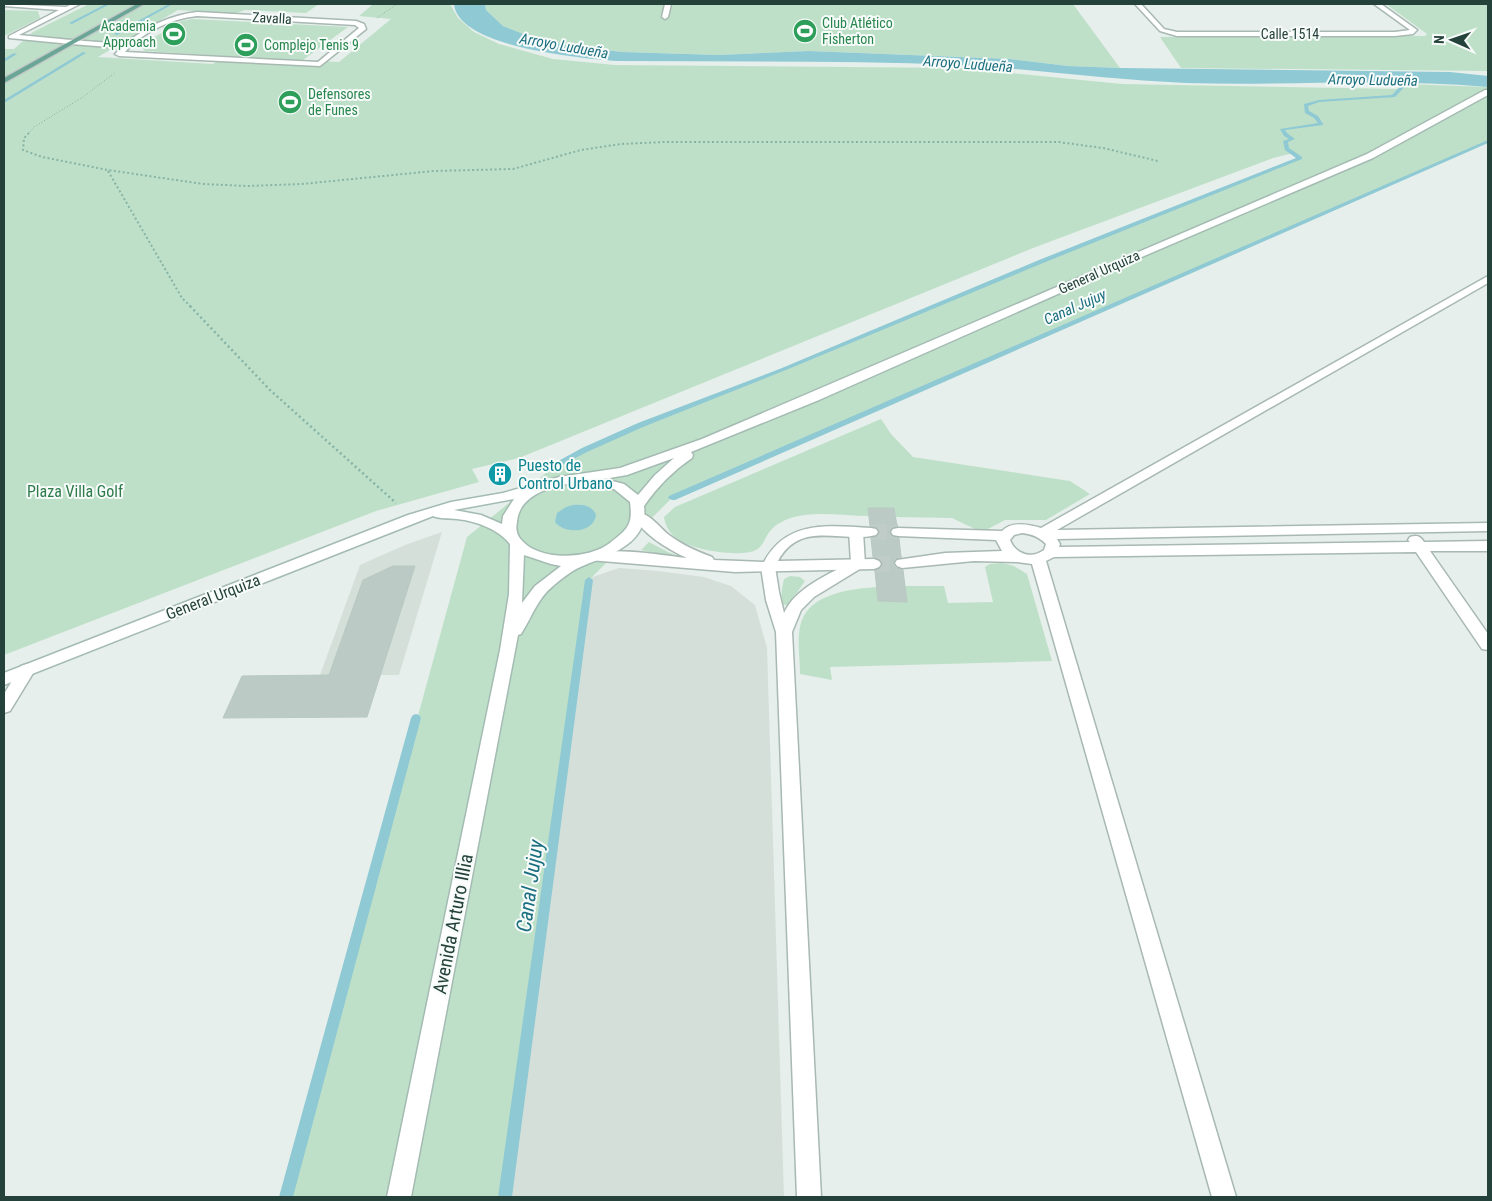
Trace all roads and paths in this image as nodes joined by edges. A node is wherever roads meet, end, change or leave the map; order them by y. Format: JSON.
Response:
{"nodes":[{"id":1,"x":4,"y":4,"type":"edge"},
{"id":2,"x":77,"y":4,"type":"edge"},
{"id":3,"x":141,"y":4,"type":"edge"},
{"id":4,"x":397,"y":4,"type":"edge"},
{"id":5,"x":668,"y":4,"type":"edge"},
{"id":6,"x":1138,"y":4,"type":"edge"},
{"id":7,"x":1377,"y":4,"type":"edge"},
{"id":8,"x":68,"y":8,"type":"junction"},
{"id":9,"x":379,"y":17,"type":"dead end"},
{"id":10,"x":665,"y":17,"type":"dead end"},
{"id":11,"x":71,"y":42,"type":"junction"},
{"id":12,"x":126,"y":46,"type":"junction"},
{"id":13,"x":120,"y":54,"type":"junction"},
{"id":14,"x":4,"y":80,"type":"edge"},
{"id":15,"x":1487,"y":92,"type":"edge"},
{"id":16,"x":1158,"y":161,"type":"dead end"},
{"id":17,"x":108,"y":170,"type":"junction"},
{"id":18,"x":1488,"y":279,"type":"edge"},
{"id":19,"x":707,"y":442,"type":"junction"},
{"id":20,"x":582,"y":478,"type":"junction"},
{"id":21,"x":544,"y":485,"type":"junction"},
{"id":22,"x":639,"y":511,"type":"junction"},
{"id":23,"x":418,"y":517,"type":"junction"},
{"id":24,"x":1488,"y":527,"type":"edge"},
{"id":25,"x":1407,"y":528,"type":"junction"},
{"id":26,"x":856,"y":532,"type":"junction"},
{"id":27,"x":871,"y":532,"type":"tunnel mouth"},
{"id":28,"x":898,"y":532,"type":"tunnel mouth"},
{"id":29,"x":934,"y":533,"type":"junction"},
{"id":30,"x":1044,"y":534,"type":"junction"},
{"id":31,"x":1005,"y":536,"type":"junction"},
{"id":32,"x":513,"y":539,"type":"junction"},
{"id":33,"x":1420,"y":546,"type":"junction"},
{"id":34,"x":1488,"y":546,"type":"edge"},
{"id":35,"x":1044,"y":556,"type":"junction"},
{"id":36,"x":1018,"y":557,"type":"junction"},
{"id":37,"x":587,"y":559,"type":"junction"},
{"id":38,"x":938,"y":559,"type":"junction"},
{"id":39,"x":902,"y":563,"type":"tunnel mouth"},
{"id":40,"x":858,"y":564,"type":"junction"},
{"id":41,"x":874,"y":564,"type":"tunnel mouth"},
{"id":42,"x":735,"y":567,"type":"junction"},
{"id":43,"x":768,"y":567,"type":"junction"},
{"id":44,"x":784,"y":632,"type":"junction"},
{"id":45,"x":1488,"y":645,"type":"edge"},
{"id":46,"x":508,"y":650,"type":"junction"},
{"id":47,"x":27,"y":670,"type":"junction"},
{"id":48,"x":4,"y":678,"type":"edge"},
{"id":49,"x":4,"y":707,"type":"edge"},
{"id":50,"x":399,"y":1197,"type":"edge"},
{"id":51,"x":809,"y":1197,"type":"edge"},
{"id":52,"x":1224,"y":1197,"type":"edge"}],
"edges":[{"from":1,"to":8,"type":"street"},
{"from":2,"to":8,"type":"street"},
{"from":3,"to":11,"type":"main road"},
{"from":4,"to":9,"type":"path"},
{"from":5,"to":10,"type":"street"},
{"from":6,"to":7,"type":"street","name":"Calle 1514"},
{"from":8,"to":11,"type":"street"},
{"from":11,"to":12,"type":"street"},
{"from":11,"to":14,"type":"main road"},
{"from":12,"to":13,"type":"street"},
{"from":12,"to":13,"type":"street","name":"Zavalla"},
{"from":13,"to":17,"type":"path"},
{"from":15,"to":19,"type":"street","name":"General Urquiza"},
{"from":16,"to":17,"type":"path"},
{"from":17,"to":23,"type":"path"},
{"from":18,"to":30,"type":"street"},
{"from":19,"to":20,"type":"street","name":"General Urquiza"},
{"from":19,"to":22,"type":"street","name":"General Urquiza"},
{"from":20,"to":21,"type":"street"},
{"from":20,"to":22,"type":"street"},
{"from":21,"to":23,"type":"street","name":"General Urquiza"},
{"from":21,"to":32,"type":"street"},
{"from":22,"to":37,"type":"street"},
{"from":22,"to":42,"type":"street"},
{"from":23,"to":32,"type":"street","name":"General Urquiza"},
{"from":23,"to":47,"type":"street","name":"General Urquiza"},
{"from":24,"to":25,"type":"street"},
{"from":25,"to":30,"type":"street"},
{"from":25,"to":33,"type":"street"},
{"from":26,"to":27,"type":"street"},
{"from":26,"to":40,"type":"street"},
{"from":26,"to":43,"type":"street"},
{"from":28,"to":29,"type":"street"},
{"from":29,"to":31,"type":"street"},
{"from":29,"to":38,"type":"street"},
{"from":30,"to":31,"type":"street"},
{"from":30,"to":35,"type":"street"},
{"from":31,"to":36,"type":"street"},
{"from":32,"to":37,"type":"street"},
{"from":32,"to":46,"type":"street","name":"Avenida Arturo Illia"},
{"from":33,"to":34,"type":"street"},
{"from":33,"to":35,"type":"street"},
{"from":33,"to":45,"type":"street"},
{"from":35,"to":36,"type":"street"},
{"from":35,"to":52,"type":"street"},
{"from":36,"to":38,"type":"street"},
{"from":37,"to":42,"type":"street"},
{"from":37,"to":46,"type":"street","name":"Avenida Arturo Illia"},
{"from":38,"to":39,"type":"street"},
{"from":40,"to":41,"type":"street"},
{"from":40,"to":43,"type":"street"},
{"from":40,"to":44,"type":"street"},
{"from":42,"to":43,"type":"street"},
{"from":43,"to":44,"type":"street"},
{"from":44,"to":51,"type":"street"},
{"from":46,"to":50,"type":"street","name":"Avenida Arturo Illia"},
{"from":47,"to":48,"type":"street","name":"General Urquiza"},
{"from":47,"to":49,"type":"street"}]}
